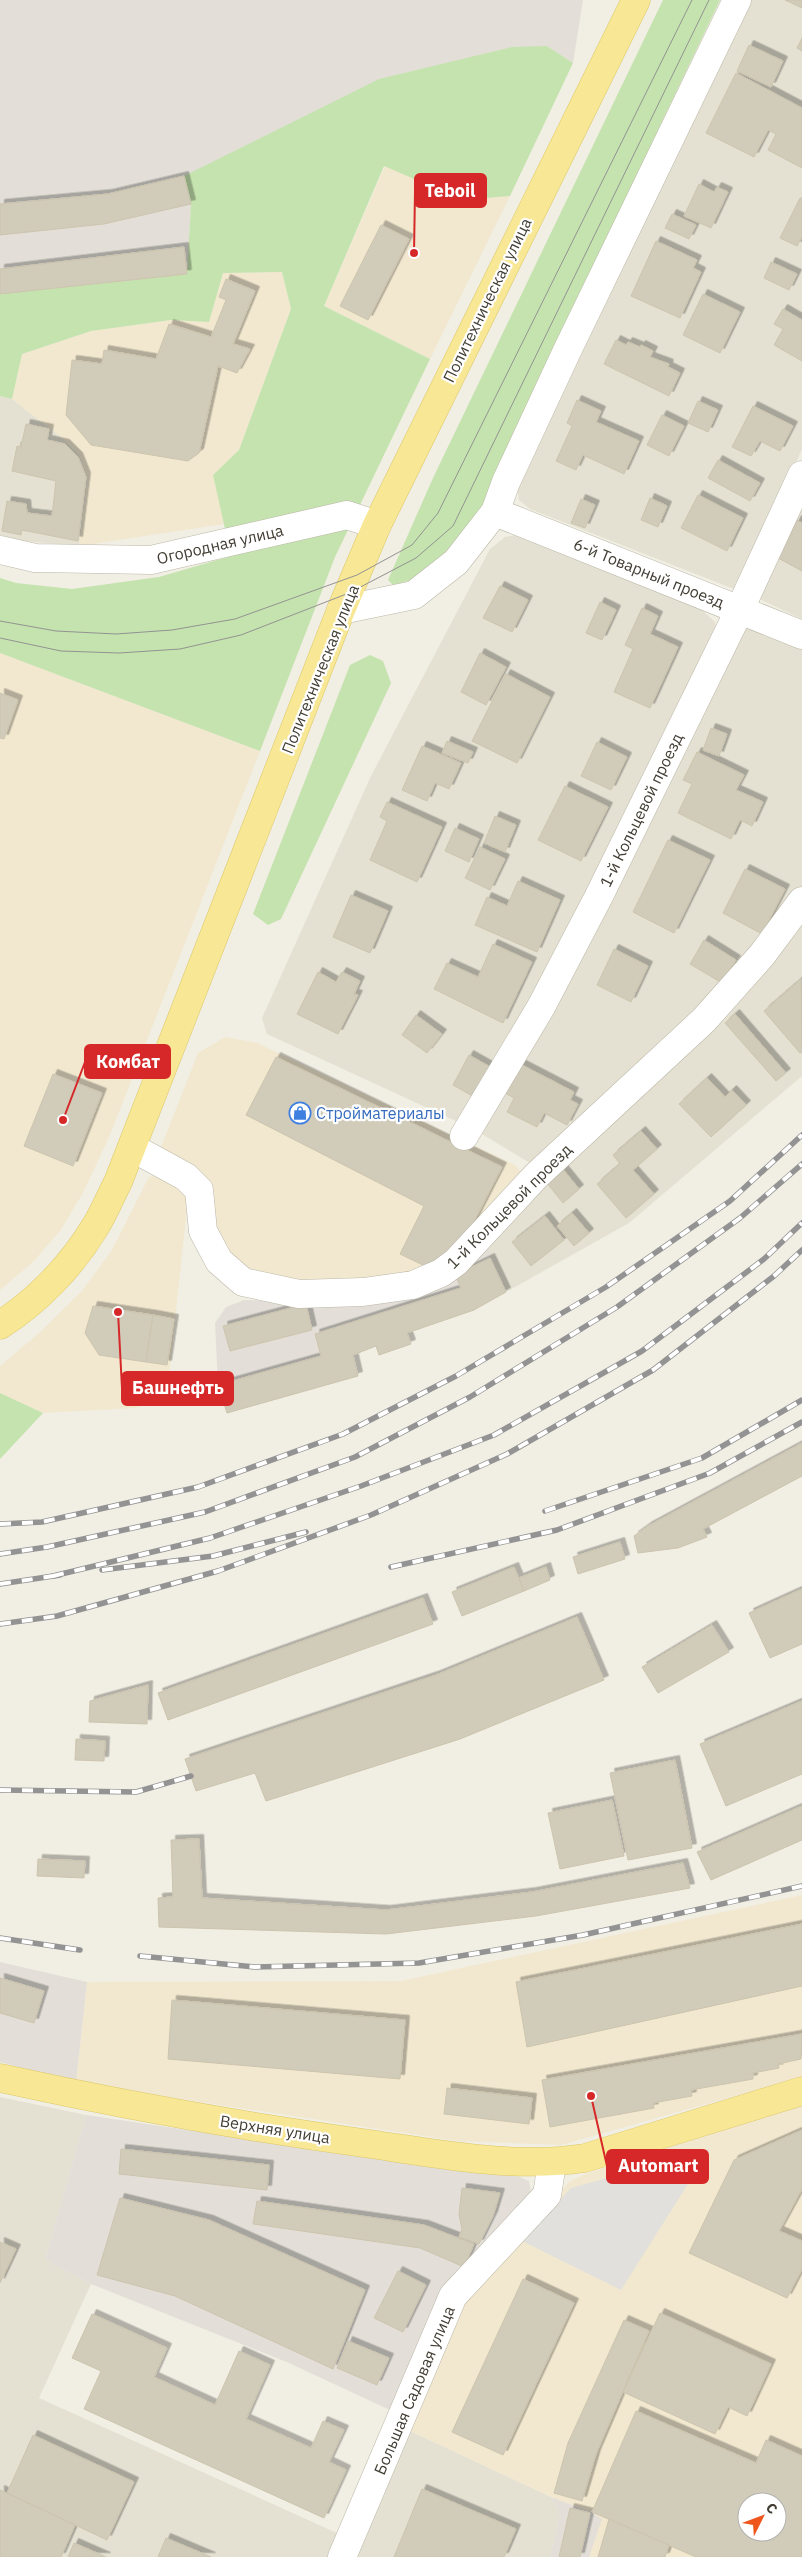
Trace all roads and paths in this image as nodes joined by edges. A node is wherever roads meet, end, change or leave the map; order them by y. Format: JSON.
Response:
{"nodes":[{"id":1,"x":636,"y":0,"type":"edge"},
{"id":2,"x":737,"y":0,"type":"edge"},
{"id":3,"x":802,"y":475,"type":"edge"},
{"id":4,"x":495,"y":512,"type":"junction"},
{"id":5,"x":377,"y":525,"type":"junction"},
{"id":6,"x":0,"y":550,"type":"edge"},
{"id":7,"x":740,"y":609,"type":"junction"},
{"id":8,"x":342,"y":610,"type":"junction"},
{"id":9,"x":802,"y":635,"type":"edge"},
{"id":10,"x":802,"y":901,"type":"edge"},
{"id":11,"x":464,"y":1136,"type":"dead end"},
{"id":12,"x":133,"y":1148,"type":"junction"},
{"id":13,"x":0,"y":1325,"type":"edge"},
{"id":14,"x":0,"y":2078,"type":"edge"},
{"id":15,"x":802,"y":2091,"type":"edge"},
{"id":16,"x":552,"y":2163,"type":"junction"},
{"id":17,"x":342,"y":2557,"type":"edge"}],
"edges":[{"from":1,"to":5,"type":"main road","name":"Политехническая улица"},
{"from":2,"to":4,"type":"street"},
{"from":3,"to":7,"type":"street","name":"1-й Кольцевой проезд"},
{"from":4,"to":7,"type":"street","name":"6-й Товарный проезд"},
{"from":4,"to":8,"type":"street"},
{"from":5,"to":6,"type":"street","name":"Огородная улица"},
{"from":5,"to":8,"type":"main road","name":"Политехническая улица"},
{"from":7,"to":9,"type":"street","name":"6-й Товарный проезд"},
{"from":7,"to":11,"type":"street","name":"1-й Кольцевой проезд"},
{"from":8,"to":12,"type":"main road","name":"Политехническая улица"},
{"from":10,"to":12,"type":"street","name":"1-й Кольцевой проезд"},
{"from":12,"to":13,"type":"main road","name":"Политехническая улица"},
{"from":14,"to":16,"type":"main road","name":"Верхняя улица"},
{"from":15,"to":16,"type":"main road","name":"Верхняя улица"},
{"from":16,"to":17,"type":"street","name":"Большая Садовая улица"}]}
